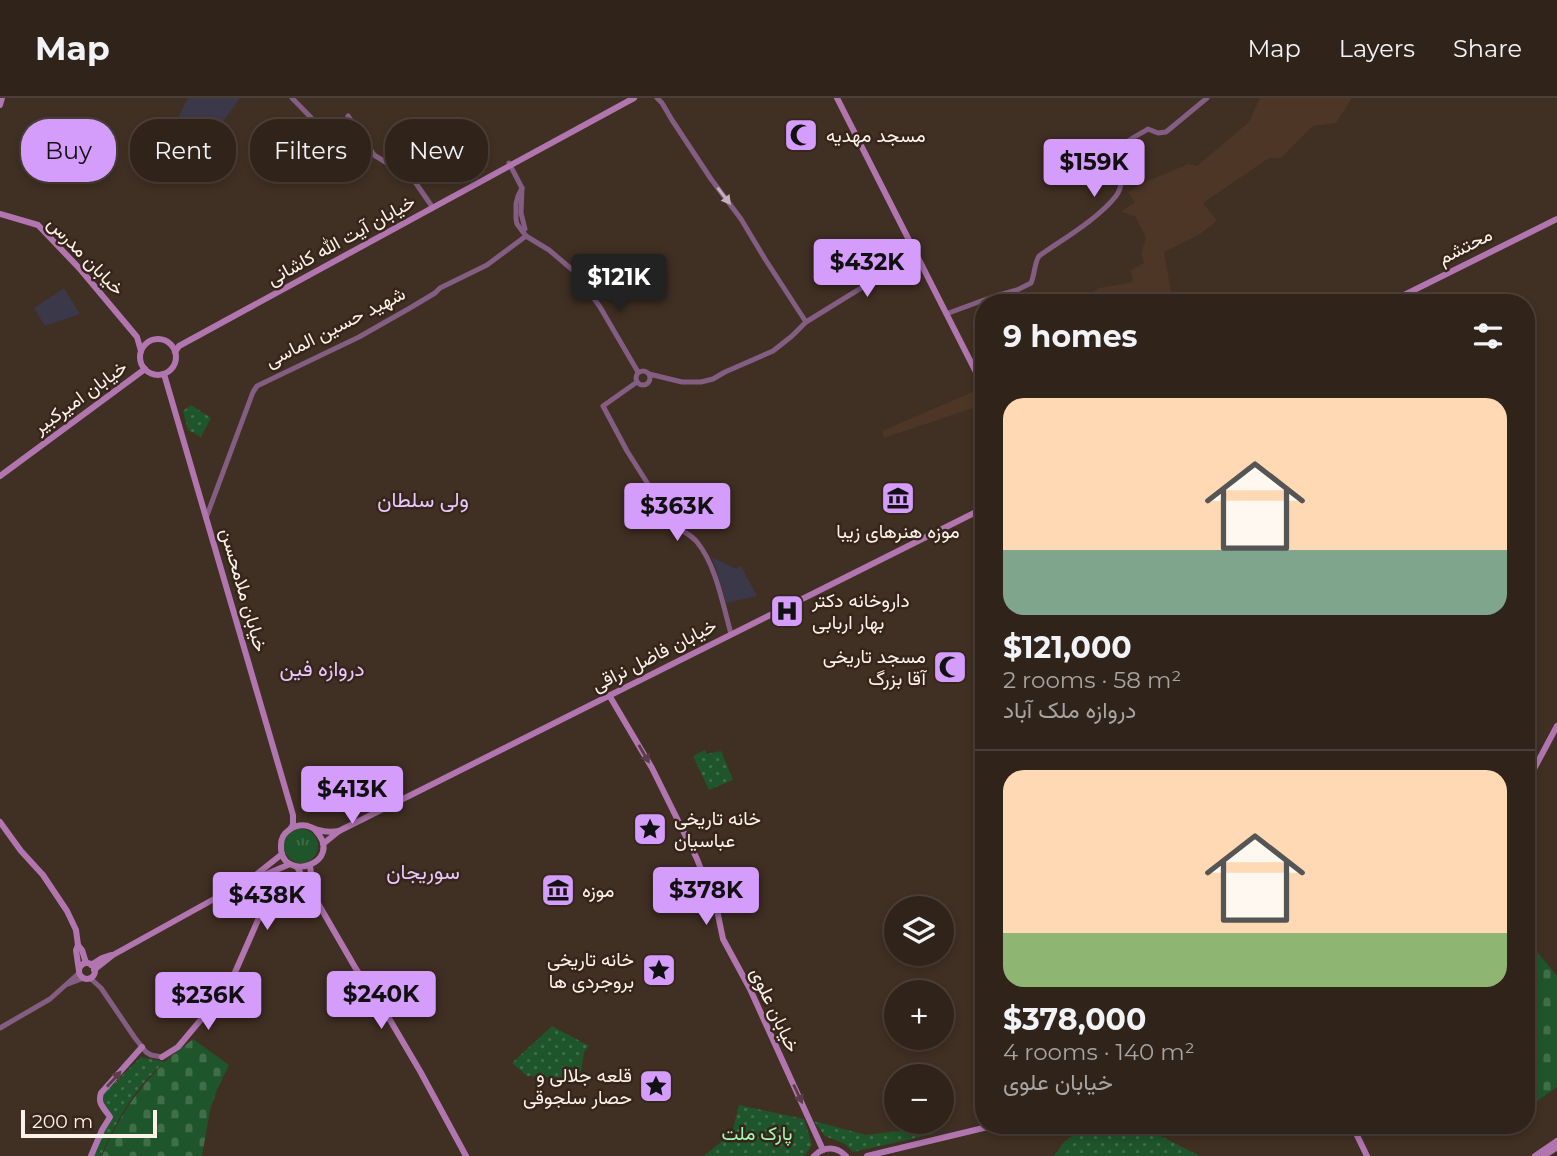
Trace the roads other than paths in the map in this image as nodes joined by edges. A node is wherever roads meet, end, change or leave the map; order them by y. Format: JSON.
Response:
{"nodes":[{"id":1,"x":2,"y":98,"type":"edge"},
{"id":2,"x":292,"y":98,"type":"edge"},
{"id":3,"x":627,"y":98,"type":"edge"},
{"id":4,"x":634,"y":98,"type":"edge"},
{"id":5,"x":657,"y":98,"type":"edge"},
{"id":6,"x":837,"y":98,"type":"edge"},
{"id":7,"x":1207,"y":98,"type":"edge"},
{"id":8,"x":0,"y":105,"type":"edge"},
{"id":9,"x":348,"y":117,"type":"dead end"},
{"id":10,"x":312,"y":119,"type":"edge"},
{"id":11,"x":509,"y":164,"type":"junction"},
{"id":12,"x":432,"y":206,"type":"junction"},
{"id":13,"x":0,"y":214,"type":"edge"},
{"id":14,"x":1557,"y":219,"type":"edge"},
{"id":15,"x":526,"y":236,"type":"junction"},
{"id":16,"x":916,"y":254,"type":"junction"},
{"id":17,"x":1003,"y":294,"type":"edge"},
{"id":18,"x":1406,"y":294,"type":"edge"},
{"id":19,"x":975,"y":304,"type":"edge"},
{"id":20,"x":948,"y":317,"type":"junction"},
{"id":21,"x":806,"y":322,"type":"junction"},
{"id":22,"x":137,"y":337,"type":"junction"},
{"id":23,"x":148,"y":342,"type":"junction"},
{"id":24,"x":171,"y":344,"type":"junction"},
{"id":25,"x":141,"y":351,"type":"junction"},
{"id":26,"x":176,"y":352,"type":"junction"},
{"id":27,"x":145,"y":369,"type":"junction"},
{"id":28,"x":975,"y":370,"type":"edge"},
{"id":29,"x":638,"y":372,"type":"junction"},
{"id":30,"x":164,"y":374,"type":"junction"},
{"id":31,"x":649,"y":374,"type":"junction"},
{"id":32,"x":637,"y":382,"type":"junction"},
{"id":33,"x":0,"y":476,"type":"edge"},
{"id":34,"x":975,"y":512,"type":"edge"},
{"id":35,"x":206,"y":518,"type":"junction"},
{"id":36,"x":731,"y":634,"type":"junction"},
{"id":37,"x":609,"y":695,"type":"junction"},
{"id":38,"x":1557,"y":726,"type":"edge"},
{"id":39,"x":1535,"y":767,"type":"edge"},
{"id":40,"x":293,"y":815,"type":"junction"},
{"id":41,"x":0,"y":821,"type":"edge"},
{"id":42,"x":305,"y":825,"type":"junction"},
{"id":43,"x":291,"y":828,"type":"junction"},
{"id":44,"x":316,"y":830,"type":"junction"},
{"id":45,"x":339,"y":831,"type":"junction"},
{"id":46,"x":323,"y":844,"type":"junction"},
{"id":47,"x":282,"y":854,"type":"junction"},
{"id":48,"x":293,"y":865,"type":"junction"},
{"id":49,"x":310,"y":866,"type":"junction"},
{"id":50,"x":274,"y":871,"type":"junction"},
{"id":51,"x":251,"y":878,"type":"junction"},
{"id":52,"x":307,"y":886,"type":"junction"},
{"id":53,"x":272,"y":888,"type":"junction"},
{"id":54,"x":314,"y":896,"type":"junction"},
{"id":55,"x":87,"y":971,"type":"junction"},
{"id":56,"x":0,"y":1028,"type":"edge"},
{"id":57,"x":142,"y":1047,"type":"junction"},
{"id":58,"x":162,"y":1057,"type":"joint"},
{"id":59,"x":975,"y":1130,"type":"edge"},
{"id":60,"x":1356,"y":1134,"type":"edge"},
{"id":61,"x":1557,"y":1141,"type":"edge"},
{"id":62,"x":1557,"y":1147,"type":"edge"},
{"id":63,"x":822,"y":1150,"type":"junction"},
{"id":64,"x":90,"y":1156,"type":"edge"},
{"id":65,"x":466,"y":1156,"type":"edge"},
{"id":66,"x":814,"y":1156,"type":"edge"},
{"id":67,"x":846,"y":1156,"type":"edge"},
{"id":68,"x":867,"y":1156,"type":"edge"},
{"id":69,"x":1367,"y":1156,"type":"edge"},
{"id":70,"x":1535,"y":1156,"type":"edge"},
{"id":71,"x":1544,"y":1156,"type":"edge"}],
"edges":[{"from":1,"to":8,"type":"main road"},
{"from":2,"to":10,"type":"street"},
{"from":3,"to":11,"type":"main road","name":"خیابان آیت الله کاشانی"},
{"from":4,"to":11,"type":"main road","name":"خیابان آیت الله کاشانی"},
{"from":5,"to":21,"type":"street","one_way":true},
{"from":6,"to":16,"type":"main road"},
{"from":7,"to":17,"type":"street"},
{"from":9,"to":12,"type":"street"},
{"from":11,"to":12,"type":"main road","name":"خیابان آیت الله کاشانی"},
{"from":11,"to":15,"type":"street"},
{"from":12,"to":24,"type":"main road","name":"خیابان آیت الله کاشانی"},
{"from":12,"to":26,"type":"main road","name":"خیابان آیت الله کاشانی"},
{"from":13,"to":22,"type":"main road","name":"خیابان مدرس"},
{"from":14,"to":18,"type":"main road","name":"محتشم"},
{"from":15,"to":29,"type":"street"},
{"from":15,"to":35,"type":"street","name":"شهید حسین الماسی"},
{"from":16,"to":20,"type":"main road"},
{"from":16,"to":21,"type":"street"},
{"from":19,"to":20,"type":"street"},
{"from":20,"to":28,"type":"main road"},
{"from":21,"to":31,"type":"street"},
{"from":22,"to":23,"type":"main road"},
{"from":22,"to":25,"type":"main road"},
{"from":23,"to":24,"type":"main road"},
{"from":23,"to":25,"type":"main road"},
{"from":24,"to":26,"type":"main road"},
{"from":25,"to":27,"type":"main road"},
{"from":26,"to":30,"type":"main road"},
{"from":27,"to":30,"type":"main road"},
{"from":27,"to":33,"type":"main road","name":"خیابان امیرکبیر"},
{"from":29,"to":31,"type":"street"},
{"from":29,"to":32,"type":"street"},
{"from":30,"to":35,"type":"main road","name":"خیابان ملامحسن"},
{"from":31,"to":32,"type":"street"},
{"from":32,"to":36,"type":"street"},
{"from":34,"to":36,"type":"main road","name":"خیابان فاضل نراقی"},
{"from":35,"to":40,"type":"main road","name":"خیابان ملامحسن"},
{"from":36,"to":37,"type":"main road","name":"خیابان فاضل نراقی"},
{"from":37,"to":45,"type":"main road","name":"خیابان فاضل نراقی"},
{"from":37,"to":63,"type":"main road","name":"خیابان علوی","one_way":true},
{"from":38,"to":39,"type":"main road"},
{"from":40,"to":42,"type":"main road"},
{"from":40,"to":43,"type":"main road"},
{"from":41,"to":55,"type":"main road"},
{"from":42,"to":43,"type":"main road"},
{"from":42,"to":44,"type":"main road"},
{"from":43,"to":47,"type":"main road"},
{"from":44,"to":45,"type":"main road"},
{"from":44,"to":46,"type":"main road"},
{"from":45,"to":46,"type":"main road","name":"خیابان فاضل نراقی"},
{"from":46,"to":49,"type":"main road"},
{"from":47,"to":48,"type":"main road"},
{"from":47,"to":51,"type":"main road"},
{"from":48,"to":49,"type":"main road"},
{"from":48,"to":50,"type":"main road"},
{"from":48,"to":52,"type":"main road"},
{"from":49,"to":54,"type":"main road"},
{"from":50,"to":51,"type":"main road"},
{"from":50,"to":53,"type":"main road"},
{"from":51,"to":55,"type":"main road"},
{"from":52,"to":53,"type":"main road"},
{"from":52,"to":54,"type":"main road"},
{"from":53,"to":58,"type":"main road"},
{"from":54,"to":65,"type":"main road"},
{"from":55,"to":56,"type":"street"},
{"from":55,"to":57,"type":"street"},
{"from":57,"to":58,"type":"street"},
{"from":64,"to":57,"type":"main road","one_way":true},
{"from":59,"to":68,"type":"main road"},
{"from":60,"to":69,"type":"main road"},
{"from":61,"to":70,"type":"main road"},
{"from":62,"to":71,"type":"main road"},
{"from":63,"to":66,"type":"main road"},
{"from":63,"to":67,"type":"main road"}]}
